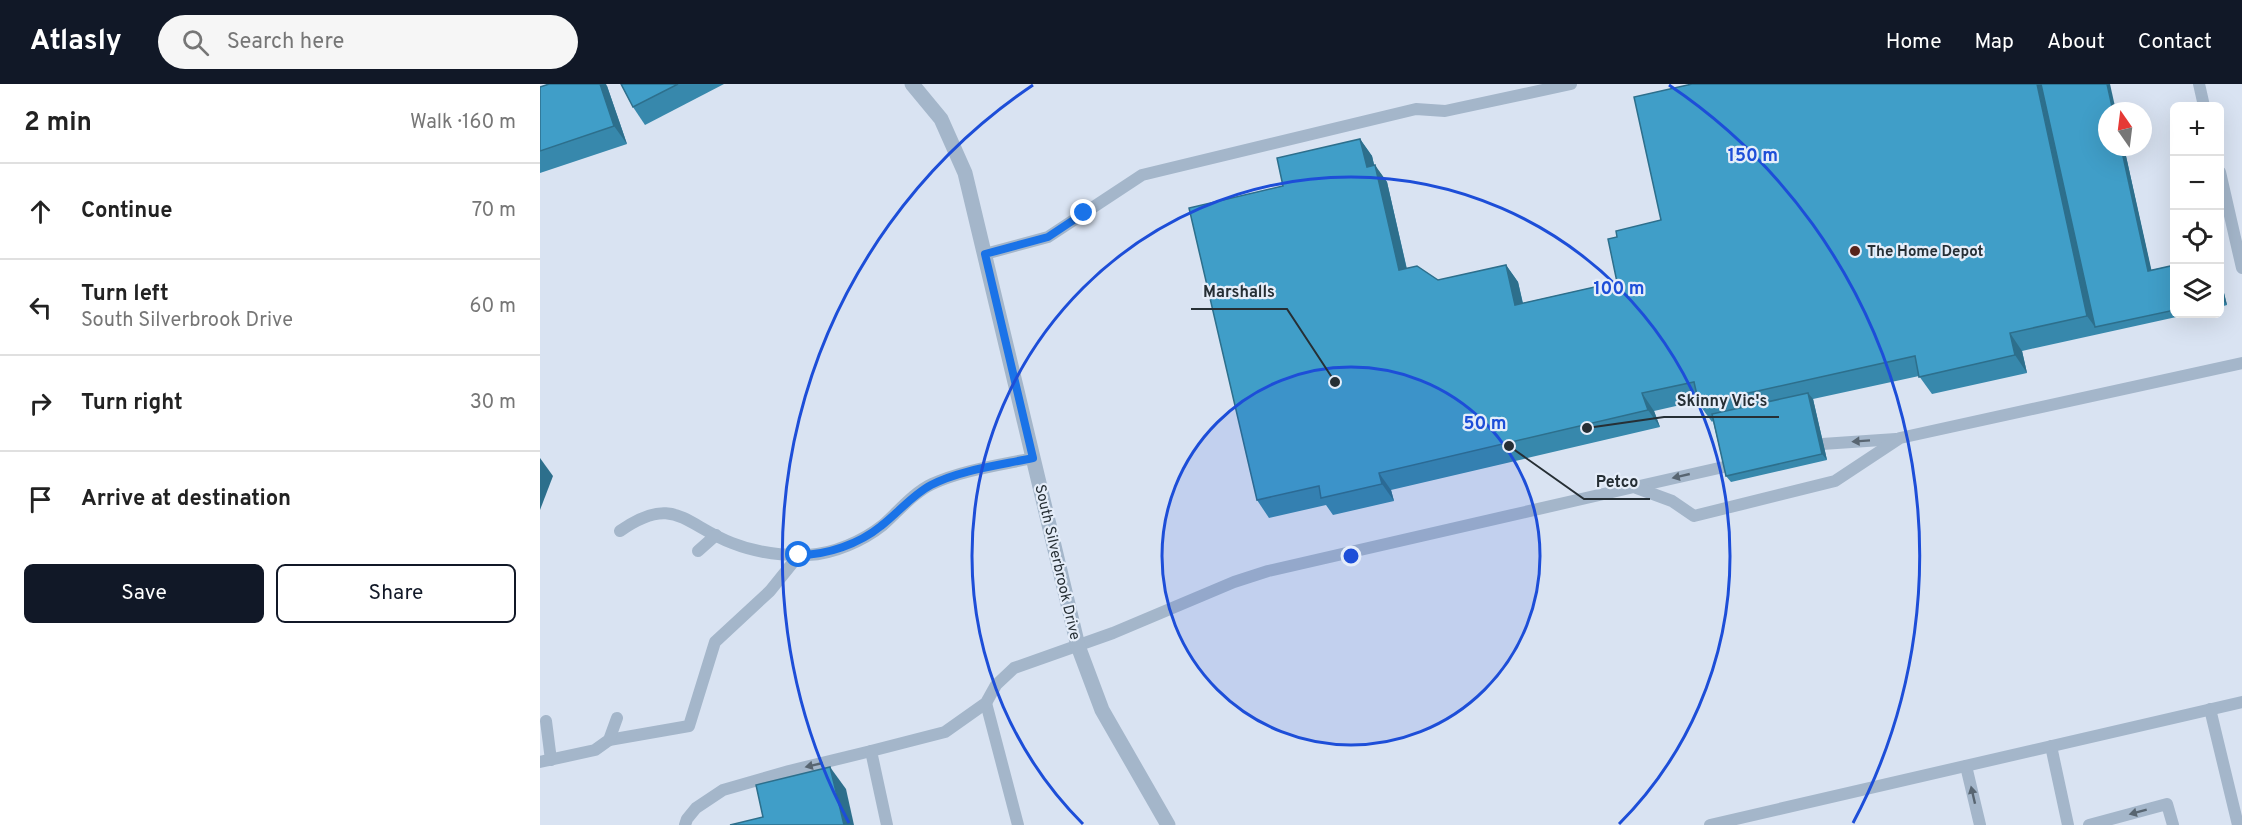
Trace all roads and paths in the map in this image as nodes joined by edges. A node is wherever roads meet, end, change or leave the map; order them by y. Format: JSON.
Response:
{"nodes":[{"id":1,"x":912,"y":84,"type":"edge"},
{"id":2,"x":1571,"y":84,"type":"edge"},
{"id":3,"x":2199,"y":84,"type":"edge"},
{"id":4,"x":2203,"y":102,"type":"edge"},
{"id":5,"x":2224,"y":189,"type":"edge"},
{"id":6,"x":985,"y":254,"type":"junction"},
{"id":7,"x":2242,"y":268,"type":"edge"},
{"id":8,"x":2242,"y":363,"type":"edge"},
{"id":9,"x":1900,"y":438,"type":"junction"},
{"id":10,"x":1822,"y":444,"type":"edge"},
{"id":11,"x":1033,"y":458,"type":"junction"},
{"id":12,"x":1728,"y":466,"type":"edge"},
{"id":13,"x":1635,"y":487,"type":"junction"},
{"id":14,"x":620,"y":531,"type":"dead end"},
{"id":15,"x":716,"y":535,"type":"junction"},
{"id":16,"x":698,"y":551,"type":"dead end"},
{"id":17,"x":799,"y":555,"type":"junction"},
{"id":18,"x":1078,"y":646,"type":"junction"},
{"id":19,"x":2242,"y":702,"type":"edge"},
{"id":20,"x":986,"y":703,"type":"junction"},
{"id":21,"x":2210,"y":709,"type":"junction"},
{"id":22,"x":617,"y":718,"type":"dead end"},
{"id":23,"x":546,"y":721,"type":"dead end"},
{"id":24,"x":609,"y":740,"type":"junction"},
{"id":25,"x":2051,"y":746,"type":"junction"},
{"id":26,"x":871,"y":751,"type":"junction"},
{"id":27,"x":545,"y":761,"type":"edge"},
{"id":28,"x":1966,"y":766,"type":"junction"},
{"id":29,"x":1739,"y":822,"type":"edge"},
{"id":30,"x":685,"y":825,"type":"edge"},
{"id":31,"x":887,"y":825,"type":"edge"},
{"id":32,"x":1018,"y":825,"type":"edge"},
{"id":33,"x":1168,"y":825,"type":"edge"},
{"id":34,"x":1710,"y":825,"type":"edge"},
{"id":35,"x":1980,"y":825,"type":"edge"},
{"id":36,"x":2068,"y":825,"type":"edge"},
{"id":37,"x":2089,"y":825,"type":"edge"},
{"id":38,"x":2173,"y":825,"type":"edge"},
{"id":39,"x":2238,"y":825,"type":"edge"}],
"edges":[{"from":1,"to":6,"type":"street","name":"South Silverbrook Drive"},
{"from":2,"to":6,"type":"lane"},
{"from":3,"to":4,"type":"lane"},
{"from":5,"to":7,"type":"lane"},
{"from":6,"to":11,"type":"street","name":"South Silverbrook Drive"},
{"from":8,"to":9,"type":"lane"},
{"from":9,"to":10,"type":"lane","one_way":true},
{"from":9,"to":13,"type":"lane"},
{"from":11,"to":17,"type":"lane"},
{"from":11,"to":18,"type":"street","name":"South Silverbrook Drive"},
{"from":12,"to":13,"type":"lane","one_way":true},
{"from":13,"to":18,"type":"lane"},
{"from":14,"to":15,"type":"lane"},
{"from":15,"to":16,"type":"lane"},
{"from":15,"to":17,"type":"lane"},
{"from":17,"to":24,"type":"lane"},
{"from":18,"to":20,"type":"lane"},
{"from":18,"to":33,"type":"street","name":"South Silverbrook Drive"},
{"from":19,"to":21,"type":"lane"},
{"from":20,"to":26,"type":"lane"},
{"from":20,"to":32,"type":"lane"},
{"from":21,"to":25,"type":"lane"},
{"from":21,"to":39,"type":"lane"},
{"from":22,"to":24,"type":"lane"},
{"from":23,"to":27,"type":"lane"},
{"from":24,"to":27,"type":"lane"},
{"from":25,"to":28,"type":"lane"},
{"from":25,"to":36,"type":"lane"},
{"from":26,"to":30,"type":"lane","one_way":true},
{"from":26,"to":31,"type":"lane"},
{"from":28,"to":29,"type":"lane"},
{"from":35,"to":28,"type":"lane","one_way":true},
{"from":29,"to":34,"type":"lane"},
{"from":38,"to":37,"type":"lane","one_way":true}]}
